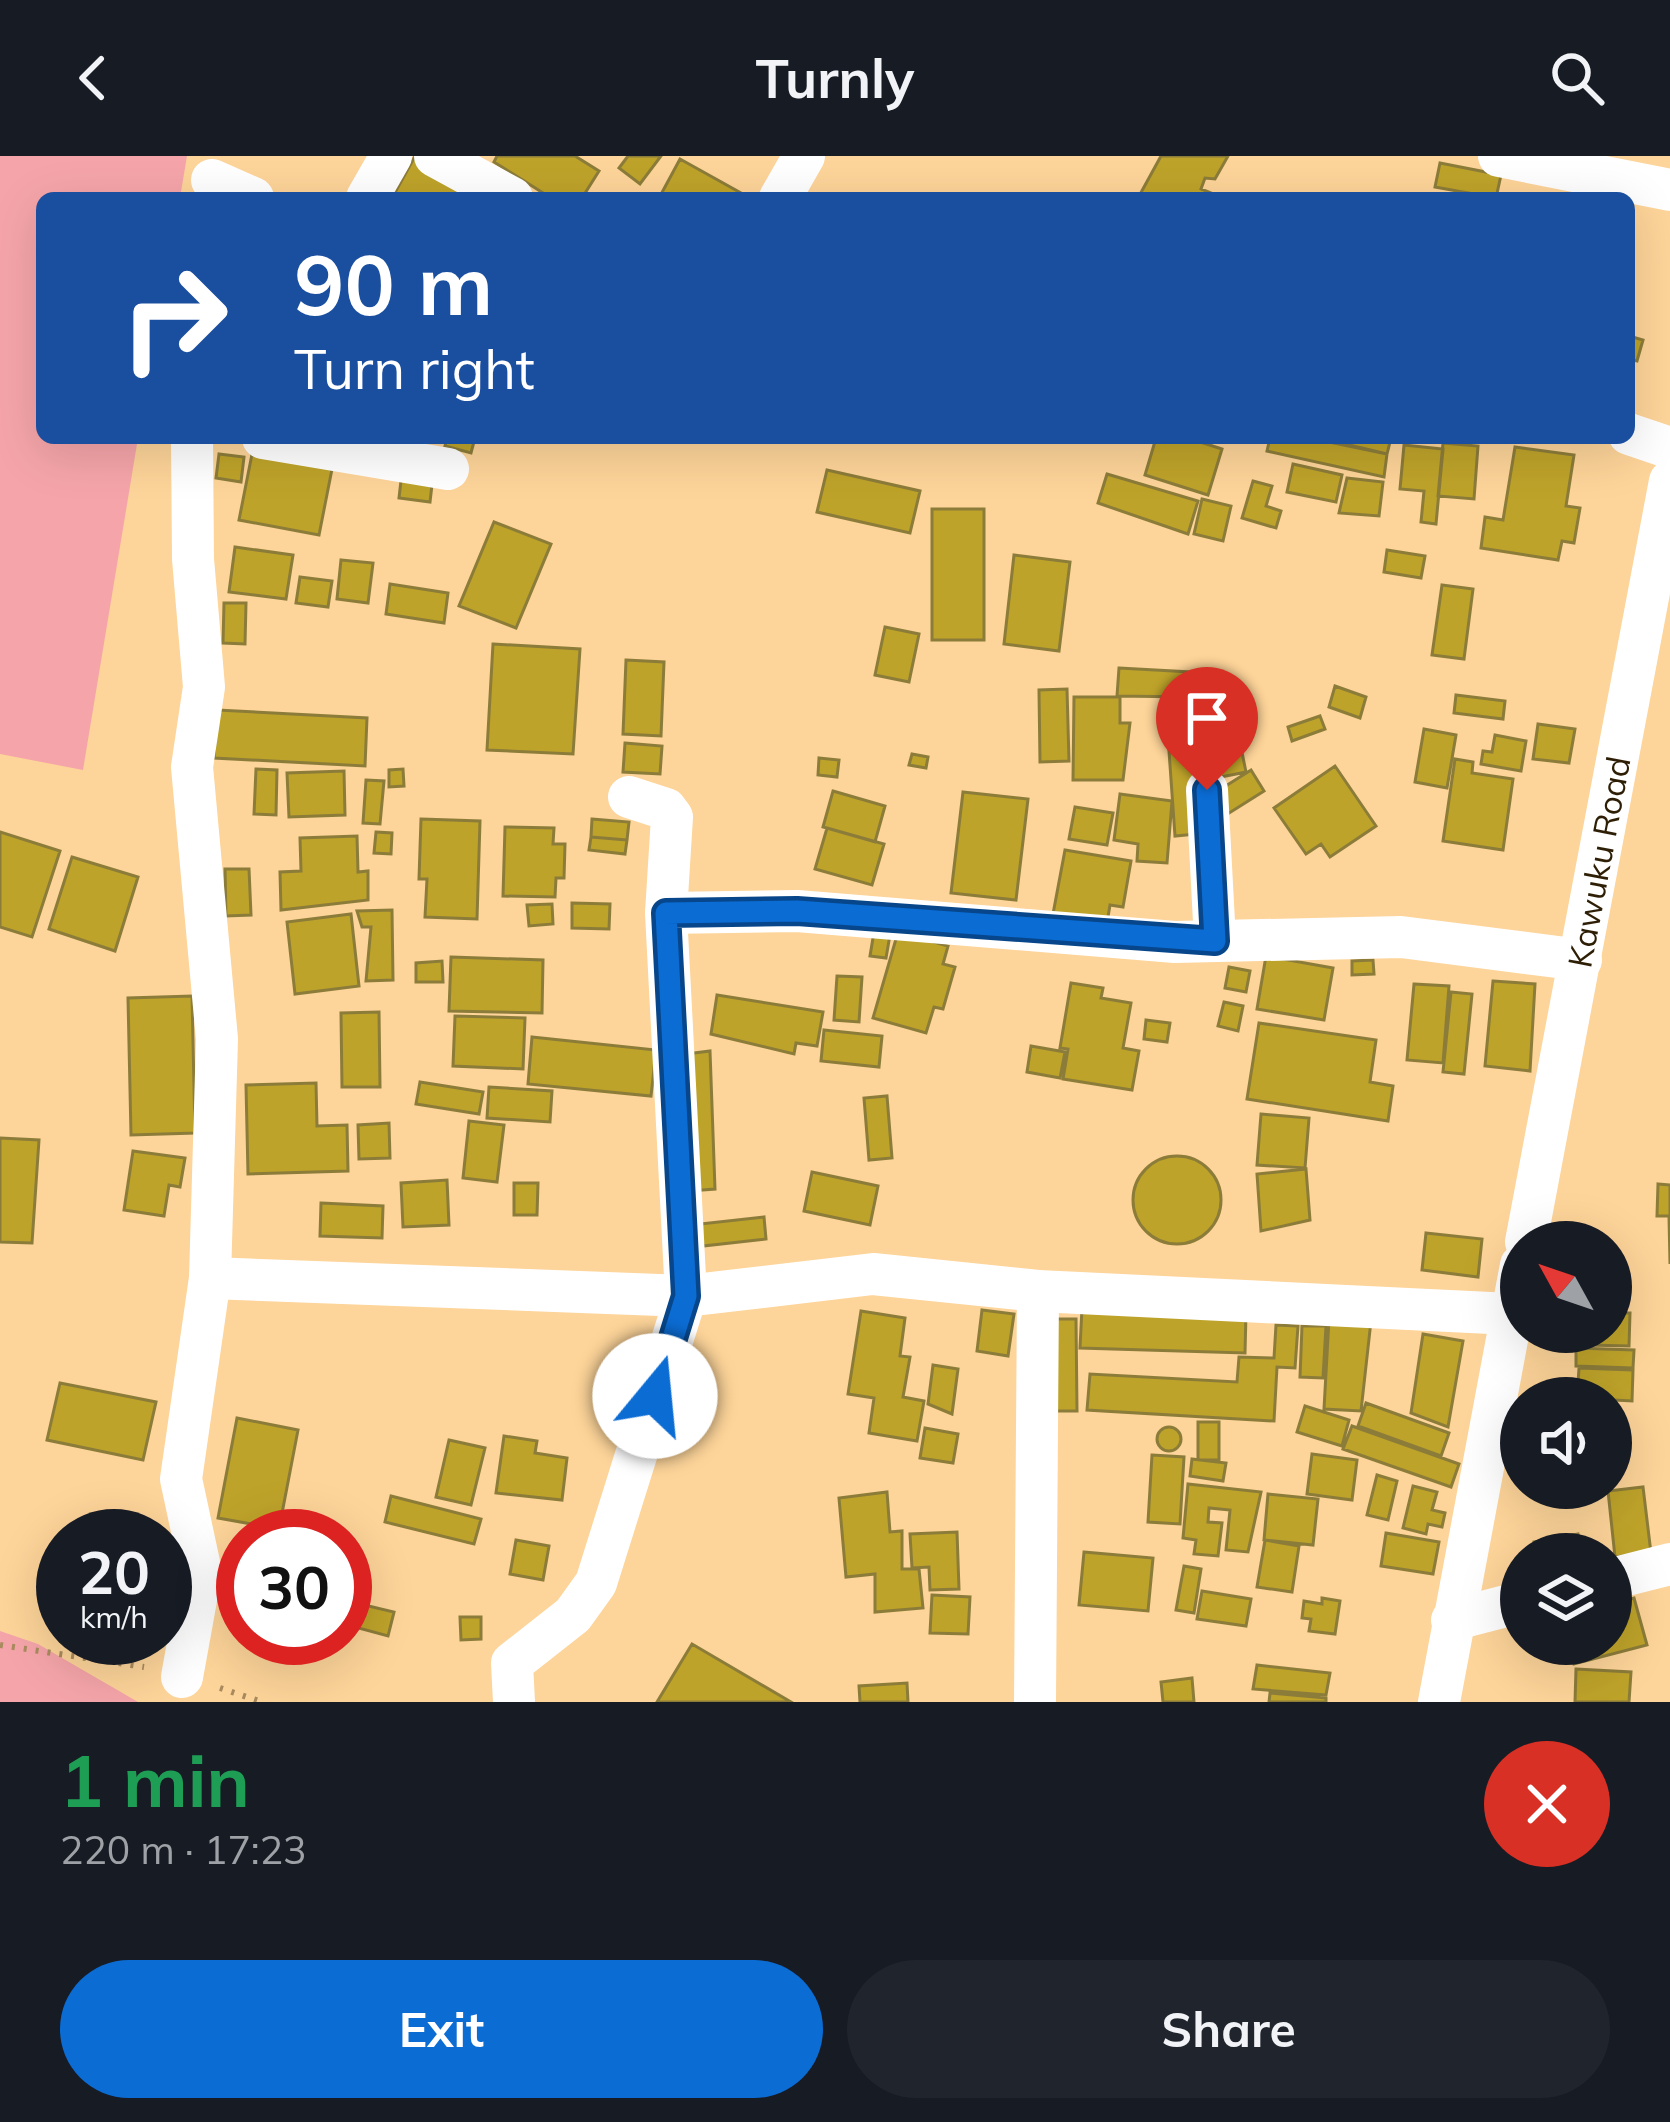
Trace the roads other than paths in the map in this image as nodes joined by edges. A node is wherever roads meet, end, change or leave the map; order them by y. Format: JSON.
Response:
{"nodes":[{"id":1,"x":391,"y":156,"type":"edge"},
{"id":2,"x":435,"y":156,"type":"edge"},
{"id":3,"x":804,"y":156,"type":"edge"},
{"id":4,"x":1499,"y":156,"type":"edge"},
{"id":5,"x":212,"y":180,"type":"dead end"},
{"id":6,"x":1670,"y":190,"type":"edge"},
{"id":7,"x":239,"y":192,"type":"edge"},
{"id":8,"x":370,"y":192,"type":"edge"},
{"id":9,"x":501,"y":192,"type":"edge"},
{"id":10,"x":783,"y":192,"type":"edge"},
{"id":11,"x":1635,"y":436,"type":"edge"},
{"id":12,"x":191,"y":444,"type":"edge"},
{"id":13,"x":299,"y":444,"type":"edge"},
{"id":14,"x":1670,"y":448,"type":"edge"},
{"id":15,"x":448,"y":469,"type":"dead end"},
{"id":16,"x":1670,"y":481,"type":"edge"},
{"id":17,"x":1652,"y":657,"type":"edge"},
{"id":18,"x":1207,"y":790,"type":"dead end"},
{"id":19,"x":629,"y":797,"type":"dead end"},
{"id":20,"x":666,"y":913,"type":"junction"},
{"id":21,"x":1215,"y":941,"type":"junction"},
{"id":22,"x":1581,"y":960,"type":"junction"},
{"id":23,"x":1530,"y":1221,"type":"edge"},
{"id":24,"x":210,"y":1278,"type":"junction"},
{"id":25,"x":1038,"y":1291,"type":"junction"},
{"id":26,"x":686,"y":1296,"type":"junction"},
{"id":27,"x":1500,"y":1313,"type":"edge"},
{"id":28,"x":1503,"y":1353,"type":"edge"},
{"id":29,"x":1670,"y":1564,"type":"edge"},
{"id":30,"x":1632,"y":1574,"type":"edge"},
{"id":31,"x":1500,"y":1607,"type":"edge"},
{"id":32,"x":1452,"y":1620,"type":"junction"},
{"id":33,"x":182,"y":1677,"type":"dead end"},
{"id":34,"x":514,"y":1702,"type":"edge"},
{"id":35,"x":1035,"y":1702,"type":"edge"},
{"id":36,"x":1438,"y":1702,"type":"edge"}],
"edges":[{"from":1,"to":8,"type":"street"},
{"from":2,"to":9,"type":"street"},
{"from":3,"to":10,"type":"street"},
{"from":4,"to":6,"type":"street"},
{"from":5,"to":7,"type":"street"},
{"from":11,"to":14,"type":"street"},
{"from":12,"to":24,"type":"street"},
{"from":13,"to":15,"type":"street"},
{"from":16,"to":17,"type":"street","name":"Kawuku Road"},
{"from":17,"to":22,"type":"street","name":"Kawuku Road"},
{"from":18,"to":21,"type":"street"},
{"from":19,"to":20,"type":"street"},
{"from":20,"to":21,"type":"street"},
{"from":20,"to":26,"type":"street"},
{"from":21,"to":22,"type":"street"},
{"from":22,"to":23,"type":"street","name":"Kawuku Road"},
{"from":24,"to":26,"type":"street"},
{"from":24,"to":33,"type":"street"},
{"from":25,"to":26,"type":"street"},
{"from":25,"to":27,"type":"street"},
{"from":25,"to":35,"type":"street"},
{"from":26,"to":34,"type":"street"},
{"from":28,"to":32,"type":"street"},
{"from":29,"to":30,"type":"street"},
{"from":31,"to":32,"type":"street"},
{"from":32,"to":36,"type":"street"}]}
